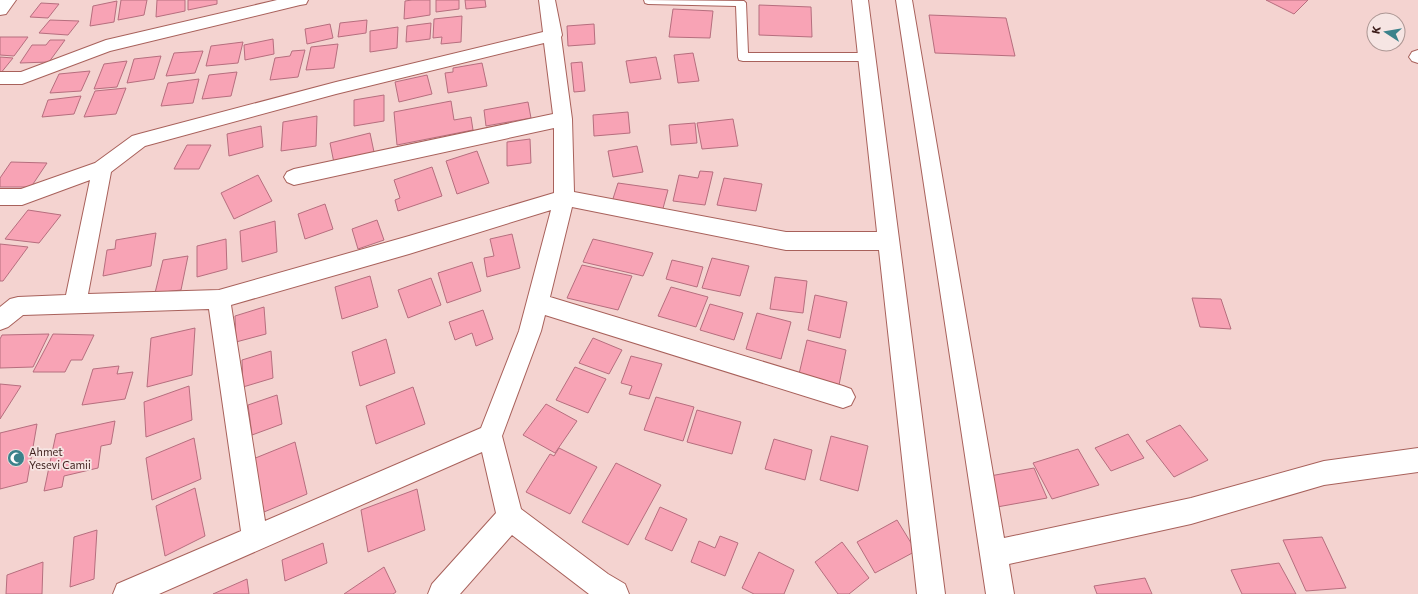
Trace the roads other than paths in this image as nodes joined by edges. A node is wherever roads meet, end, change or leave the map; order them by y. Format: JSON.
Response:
{"nodes":[{"id":1,"x":8,"y":0,"type":"edge"},
{"id":2,"x":300,"y":0,"type":"edge"},
{"id":3,"x":547,"y":0,"type":"edge"},
{"id":4,"x":860,"y":0,"type":"edge"},
{"id":5,"x":904,"y":0,"type":"edge"},
{"id":6,"x":648,"y":1,"type":"edge"},
{"id":7,"x":0,"y":10,"type":"edge"},
{"id":8,"x":553,"y":35,"type":"junction"},
{"id":9,"x":866,"y":57,"type":"junction"},
{"id":10,"x":0,"y":78,"type":"edge"},
{"id":11,"x":563,"y":119,"type":"junction"},
{"id":12,"x":102,"y":168,"type":"junction"},
{"id":13,"x":294,"y":177,"type":"dead end"},
{"id":14,"x":0,"y":197,"type":"edge"},
{"id":15,"x":564,"y":198,"type":"junction"},
{"id":16,"x":888,"y":241,"type":"junction"},
{"id":17,"x":219,"y":299,"type":"junction"},
{"id":18,"x":75,"y":303,"type":"junction"},
{"id":19,"x":537,"y":303,"type":"junction"},
{"id":20,"x":0,"y":320,"type":"edge"},
{"id":21,"x":843,"y":397,"type":"dead end"},
{"id":22,"x":490,"y":436,"type":"junction"},
{"id":23,"x":1418,"y":460,"type":"edge"},
{"id":24,"x":510,"y":517,"type":"junction"},
{"id":25,"x":255,"y":538,"type":"junction"},
{"id":26,"x":993,"y":554,"type":"junction"},
{"id":27,"x":127,"y":594,"type":"edge"},
{"id":28,"x":442,"y":594,"type":"edge"},
{"id":29,"x":615,"y":594,"type":"edge"},
{"id":30,"x":930,"y":594,"type":"edge"},
{"id":31,"x":1000,"y":594,"type":"edge"}],
"edges":[{"from":1,"to":7,"type":"street"},
{"from":2,"to":10,"type":"street"},
{"from":3,"to":8,"type":"street"},
{"from":4,"to":9,"type":"street"},
{"from":5,"to":26,"type":"street"},
{"from":6,"to":9,"type":"lane"},
{"from":8,"to":11,"type":"street"},
{"from":8,"to":12,"type":"street"},
{"from":9,"to":16,"type":"street"},
{"from":11,"to":13,"type":"street"},
{"from":11,"to":15,"type":"street"},
{"from":12,"to":14,"type":"street"},
{"from":12,"to":18,"type":"street"},
{"from":15,"to":16,"type":"street"},
{"from":15,"to":17,"type":"street"},
{"from":15,"to":19,"type":"street"},
{"from":16,"to":30,"type":"street"},
{"from":17,"to":18,"type":"street"},
{"from":17,"to":25,"type":"street"},
{"from":18,"to":20,"type":"street"},
{"from":19,"to":21,"type":"street"},
{"from":19,"to":22,"type":"street"},
{"from":22,"to":24,"type":"street"},
{"from":22,"to":25,"type":"street"},
{"from":23,"to":26,"type":"street"},
{"from":24,"to":28,"type":"street"},
{"from":24,"to":29,"type":"street"},
{"from":25,"to":27,"type":"street"},
{"from":26,"to":31,"type":"street"}]}
